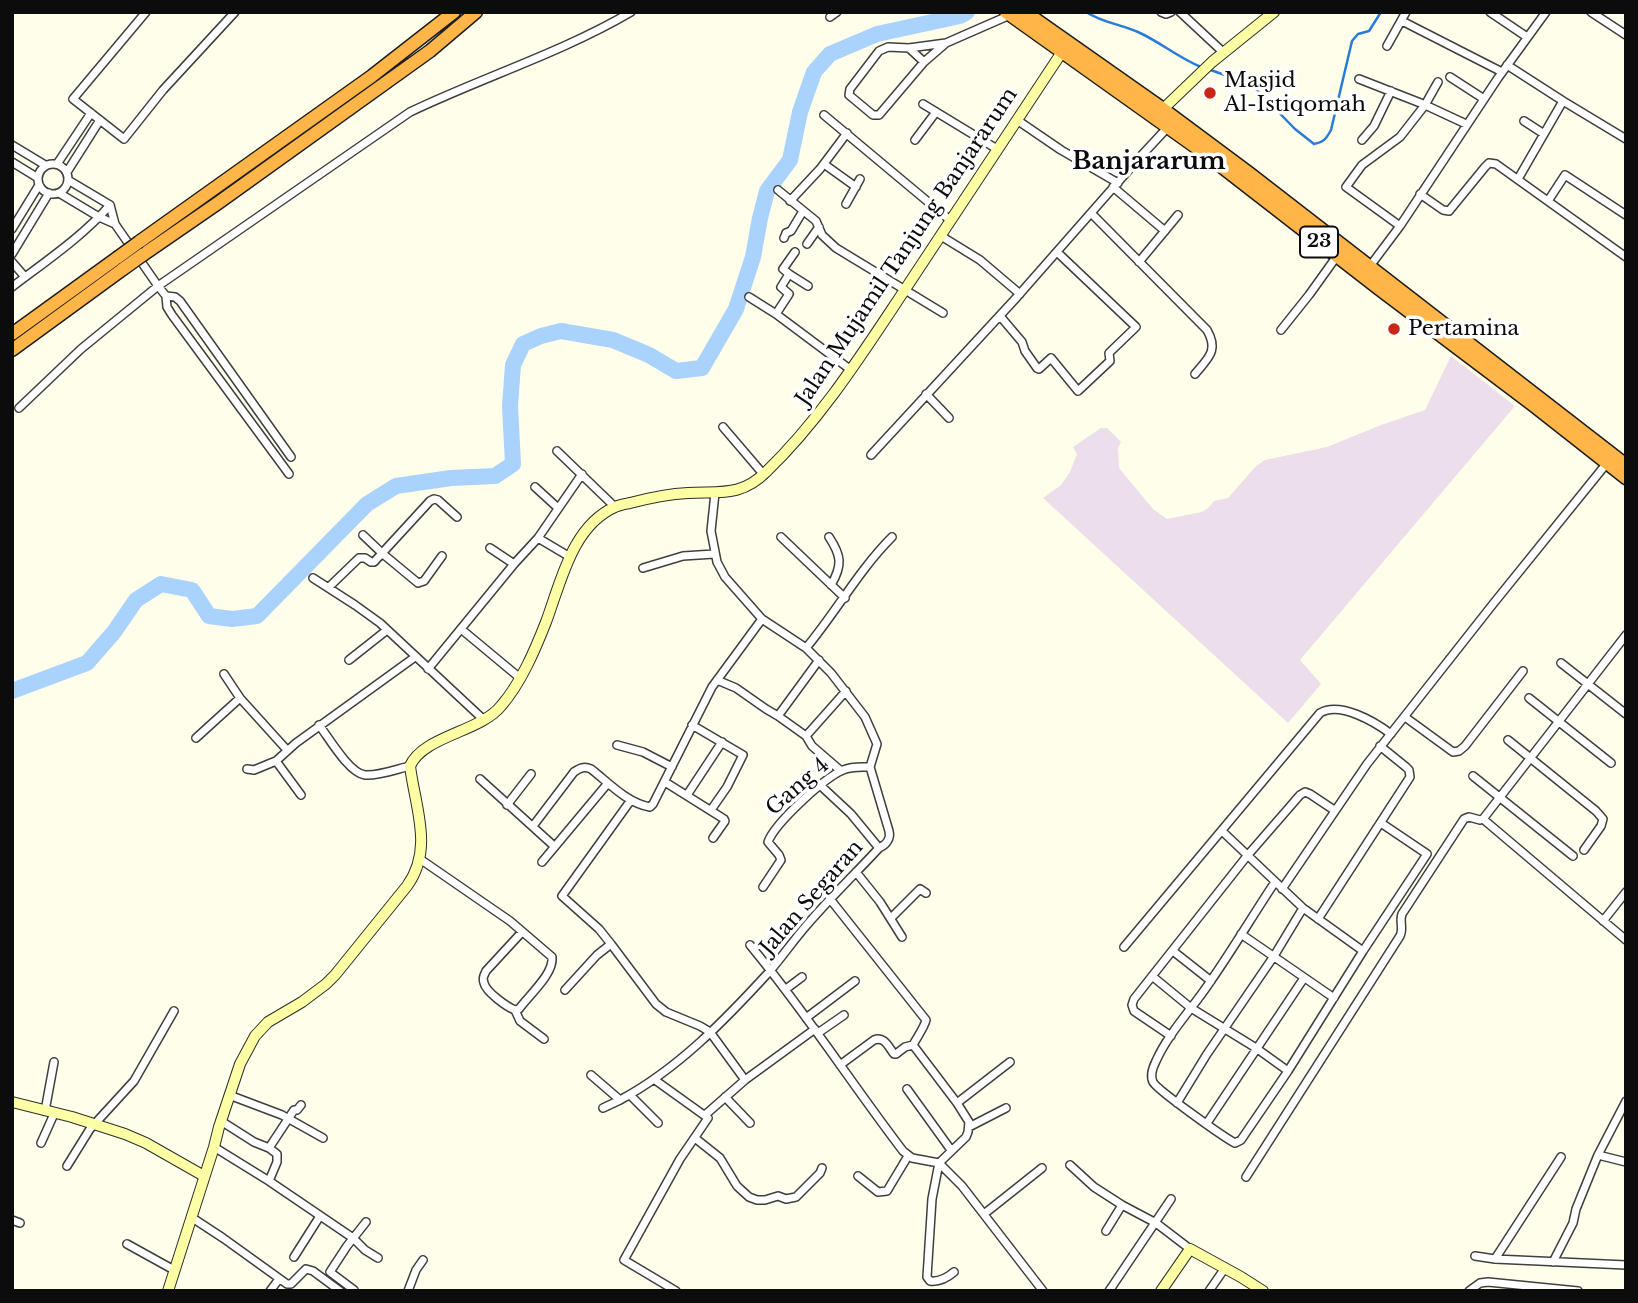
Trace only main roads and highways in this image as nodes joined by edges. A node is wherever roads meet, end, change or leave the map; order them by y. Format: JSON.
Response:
{"nodes":[{"id":1,"x":442,"y":12,"type":"edge"},
{"id":2,"x":454,"y":12,"type":"edge"},
{"id":3,"x":476,"y":12,"type":"edge"},
{"id":4,"x":1025,"y":12,"type":"edge"},
{"id":5,"x":1008,"y":13,"type":"edge"},
{"id":6,"x":425,"y":36,"type":"junction"},
{"id":7,"x":141,"y":248,"type":"junction"},
{"id":8,"x":120,"y":263,"type":"junction"},
{"id":9,"x":1388,"y":288,"type":"junction"},
{"id":10,"x":1433,"y":322,"type":"junction"},
{"id":11,"x":12,"y":334,"type":"edge"},
{"id":12,"x":12,"y":350,"type":"edge"},
{"id":13,"x":1626,"y":465,"type":"edge"},
{"id":14,"x":1626,"y":478,"type":"edge"}],
"edges":[{"from":1,"to":6,"type":"highway"},
{"from":2,"to":6,"type":"highway"},
{"from":3,"to":7,"type":"highway"},
{"from":4,"to":9,"type":"highway","number":"23"},
{"from":5,"to":9,"type":"highway","number":"23"},
{"from":6,"to":7,"type":"highway"},
{"from":7,"to":8,"type":"highway","bridge":true},
{"from":8,"to":11,"type":"highway"},
{"from":8,"to":12,"type":"highway"},
{"from":9,"to":10,"type":"highway","number":"23"},
{"from":10,"to":13,"type":"highway","number":"23"},
{"from":10,"to":14,"type":"highway","number":"23"}]}
